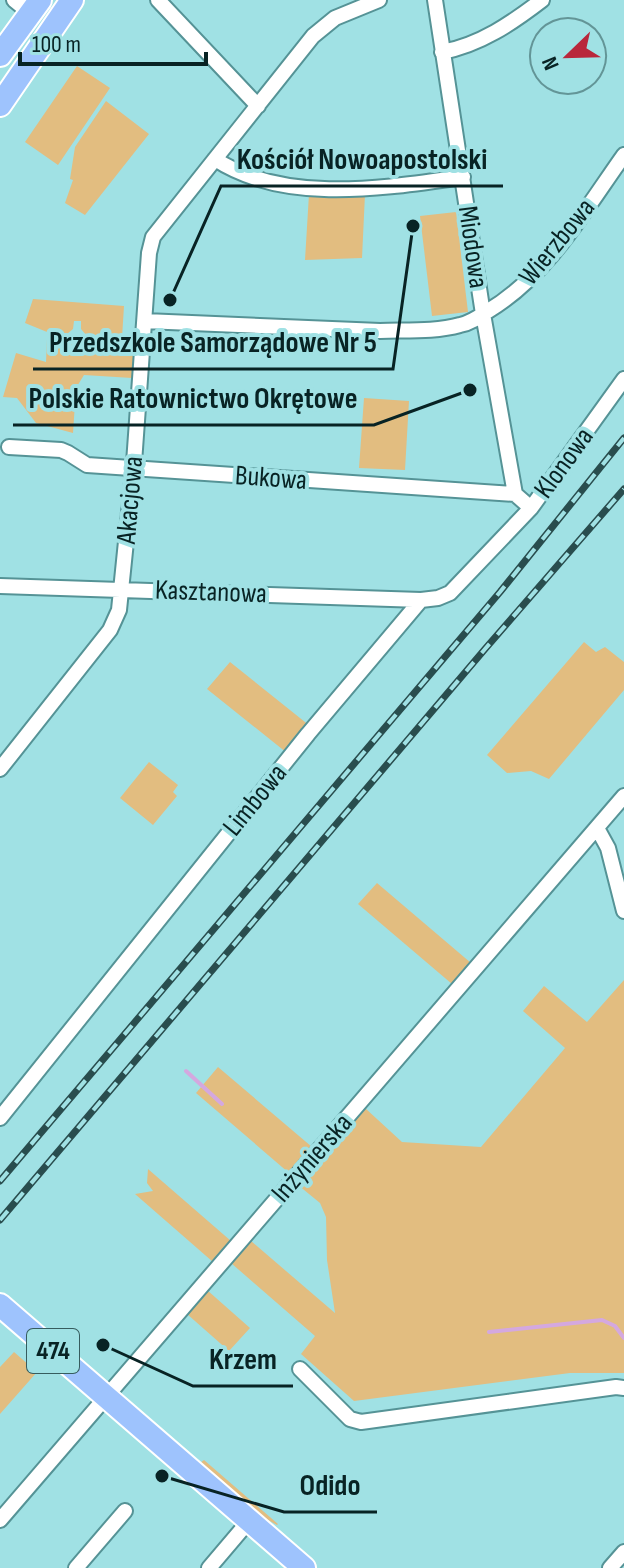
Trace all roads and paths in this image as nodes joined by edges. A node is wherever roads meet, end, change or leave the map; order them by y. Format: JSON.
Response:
{"nodes":[{"id":1,"x":72,"y":0,"type":"edge"},
{"id":2,"x":158,"y":0,"type":"edge"},
{"id":3,"x":379,"y":0,"type":"edge"},
{"id":4,"x":435,"y":0,"type":"edge"},
{"id":5,"x":542,"y":0,"type":"edge"},
{"id":6,"x":28,"y":4,"type":"edge"},
{"id":7,"x":442,"y":52,"type":"junction"},
{"id":8,"x":0,"y":55,"type":"edge"},
{"id":9,"x":0,"y":105,"type":"edge"},
{"id":10,"x":258,"y":106,"type":"junction"},
{"id":11,"x":624,"y":155,"type":"edge"},
{"id":12,"x":215,"y":159,"type":"junction"},
{"id":13,"x":463,"y":177,"type":"junction"},
{"id":14,"x":483,"y":314,"type":"junction"},
{"id":15,"x":145,"y":321,"type":"junction"},
{"id":16,"x":624,"y":379,"type":"edge"},
{"id":17,"x":9,"y":447,"type":"dead end"},
{"id":18,"x":134,"y":468,"type":"junction"},
{"id":19,"x":515,"y":494,"type":"junction"},
{"id":20,"x":531,"y":508,"type":"junction"},
{"id":21,"x":0,"y":586,"type":"edge"},
{"id":22,"x":122,"y":589,"type":"junction"},
{"id":23,"x":421,"y":600,"type":"junction"},
{"id":24,"x":0,"y":769,"type":"edge"},
{"id":25,"x":624,"y":796,"type":"edge"},
{"id":26,"x":597,"y":828,"type":"junction"},
{"id":27,"x":624,"y":911,"type":"edge"},
{"id":28,"x":0,"y":1118,"type":"edge"},
{"id":29,"x":0,"y":1305,"type":"edge"},
{"id":30,"x":300,"y":1369,"type":"dead end"},
{"id":31,"x":624,"y":1388,"type":"edge"},
{"id":32,"x":106,"y":1397,"type":"junction"},
{"id":33,"x":125,"y":1511,"type":"dead end"},
{"id":34,"x":0,"y":1520,"type":"edge"},
{"id":35,"x":249,"y":1521,"type":"junction"},
{"id":36,"x":624,"y":1552,"type":"edge"},
{"id":37,"x":76,"y":1568,"type":"edge"},
{"id":38,"x":209,"y":1568,"type":"edge"},
{"id":39,"x":304,"y":1568,"type":"edge"},
{"id":40,"x":610,"y":1568,"type":"edge"}],
"edges":[{"from":1,"to":9,"type":"main road"},
{"from":2,"to":10,"type":"street"},
{"from":3,"to":10,"type":"street","name":"Akacjowa"},
{"from":4,"to":7,"type":"street","name":"Miodowa"},
{"from":5,"to":7,"type":"street"},
{"from":6,"to":8,"type":"main road"},
{"from":7,"to":13,"type":"street","name":"Miodowa"},
{"from":10,"to":12,"type":"street","name":"Akacjowa"},
{"from":11,"to":14,"type":"street","name":"Wierzbowa"},
{"from":12,"to":13,"type":"street"},
{"from":12,"to":15,"type":"street","name":"Akacjowa"},
{"from":13,"to":14,"type":"street","name":"Miodowa"},
{"from":14,"to":15,"type":"street","name":"Wierzbowa"},
{"from":14,"to":19,"type":"street","name":"Miodowa"},
{"from":15,"to":18,"type":"street","name":"Akacjowa"},
{"from":16,"to":20,"type":"street","name":"Klonowa"},
{"from":17,"to":18,"type":"street","name":"Bukowa"},
{"from":18,"to":19,"type":"street","name":"Bukowa"},
{"from":18,"to":22,"type":"street","name":"Akacjowa"},
{"from":19,"to":20,"type":"street"},
{"from":20,"to":23,"type":"street","name":"Limbowa"},
{"from":21,"to":22,"type":"street","name":"Kasztanowa"},
{"from":22,"to":23,"type":"street","name":"Kasztanowa"},
{"from":22,"to":24,"type":"street","name":"Akacjowa"},
{"from":23,"to":28,"type":"street","name":"Limbowa"},
{"from":25,"to":26,"type":"street","name":"Inżynierska"},
{"from":26,"to":27,"type":"street"},
{"from":26,"to":32,"type":"street","name":"Inżynierska"},
{"from":29,"to":32,"type":"main road","number":"474"},
{"from":30,"to":31,"type":"street"},
{"from":32,"to":34,"type":"street","name":"Inżynierska"},
{"from":32,"to":35,"type":"main road","number":"474"},
{"from":33,"to":37,"type":"street"},
{"from":35,"to":38,"type":"street"},
{"from":35,"to":39,"type":"main road","number":"474"},
{"from":36,"to":40,"type":"street"}]}
